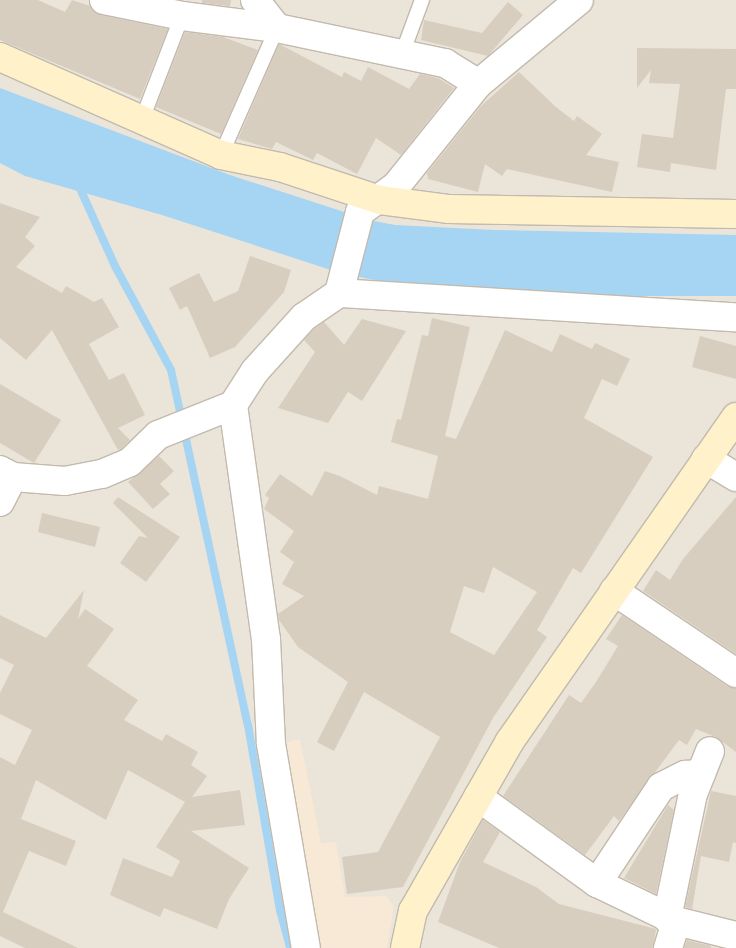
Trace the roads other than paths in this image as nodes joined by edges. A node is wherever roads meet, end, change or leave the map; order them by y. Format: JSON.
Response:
{"nodes":[{"id":1,"x":104,"y":0,"type":"edge"},
{"id":2,"x":255,"y":0,"type":"edge"},
{"id":3,"x":422,"y":0,"type":"edge"},
{"id":4,"x":579,"y":0,"type":"edge"},
{"id":5,"x":182,"y":16,"type":"junction"},
{"id":6,"x":277,"y":28,"type":"junction"},
{"id":7,"x":402,"y":54,"type":"junction"},
{"id":8,"x":0,"y":57,"type":"edge"},
{"id":9,"x":478,"y":84,"type":"junction"},
{"id":10,"x":141,"y":122,"type":"junction"},
{"id":11,"x":221,"y":155,"type":"junction"},
{"id":12,"x":370,"y":206,"type":"junction"},
{"id":13,"x":736,"y":214,"type":"edge"},
{"id":14,"x":342,"y":286,"type":"junction"},
{"id":15,"x":736,"y":317,"type":"edge"},
{"id":16,"x":225,"y":409,"type":"junction"},
{"id":17,"x":736,"y":417,"type":"edge"},
{"id":18,"x":706,"y":459,"type":"junction"},
{"id":19,"x":6,"y":474,"type":"edge"},
{"id":20,"x":736,"y":477,"type":"edge"},
{"id":21,"x":0,"y":502,"type":"edge"},
{"id":22,"x":614,"y":591,"type":"junction"},
{"id":23,"x":736,"y":673,"type":"edge"},
{"id":24,"x":478,"y":797,"type":"junction"},
{"id":25,"x":597,"y":883,"type":"junction"},
{"id":26,"x":671,"y":919,"type":"junction"},
{"id":27,"x":736,"y":936,"type":"edge"},
{"id":28,"x":306,"y":948,"type":"edge"},
{"id":29,"x":405,"y":948,"type":"edge"},
{"id":30,"x":668,"y":948,"type":"edge"}],
"edges":[{"from":1,"to":5,"type":"street"},
{"from":2,"to":6,"type":"street"},
{"from":3,"to":7,"type":"lane"},
{"from":4,"to":9,"type":"street"},
{"from":5,"to":6,"type":"street"},
{"from":5,"to":10,"type":"lane"},
{"from":6,"to":7,"type":"street"},
{"from":6,"to":11,"type":"lane"},
{"from":7,"to":9,"type":"street"},
{"from":8,"to":10,"type":"street"},
{"from":9,"to":12,"type":"street"},
{"from":10,"to":11,"type":"street"},
{"from":11,"to":12,"type":"street"},
{"from":12,"to":13,"type":"street"},
{"from":12,"to":14,"type":"street"},
{"from":14,"to":15,"type":"street"},
{"from":14,"to":16,"type":"street"},
{"from":16,"to":19,"type":"street"},
{"from":16,"to":28,"type":"street"},
{"from":17,"to":18,"type":"street"},
{"from":18,"to":20,"type":"street"},
{"from":18,"to":22,"type":"street"},
{"from":19,"to":21,"type":"street"},
{"from":22,"to":23,"type":"street"},
{"from":22,"to":24,"type":"street"},
{"from":24,"to":25,"type":"street"},
{"from":24,"to":29,"type":"street"},
{"from":25,"to":26,"type":"street"},
{"from":25,"to":26,"type":"street"},
{"from":26,"to":27,"type":"street"},
{"from":26,"to":30,"type":"street"}]}
